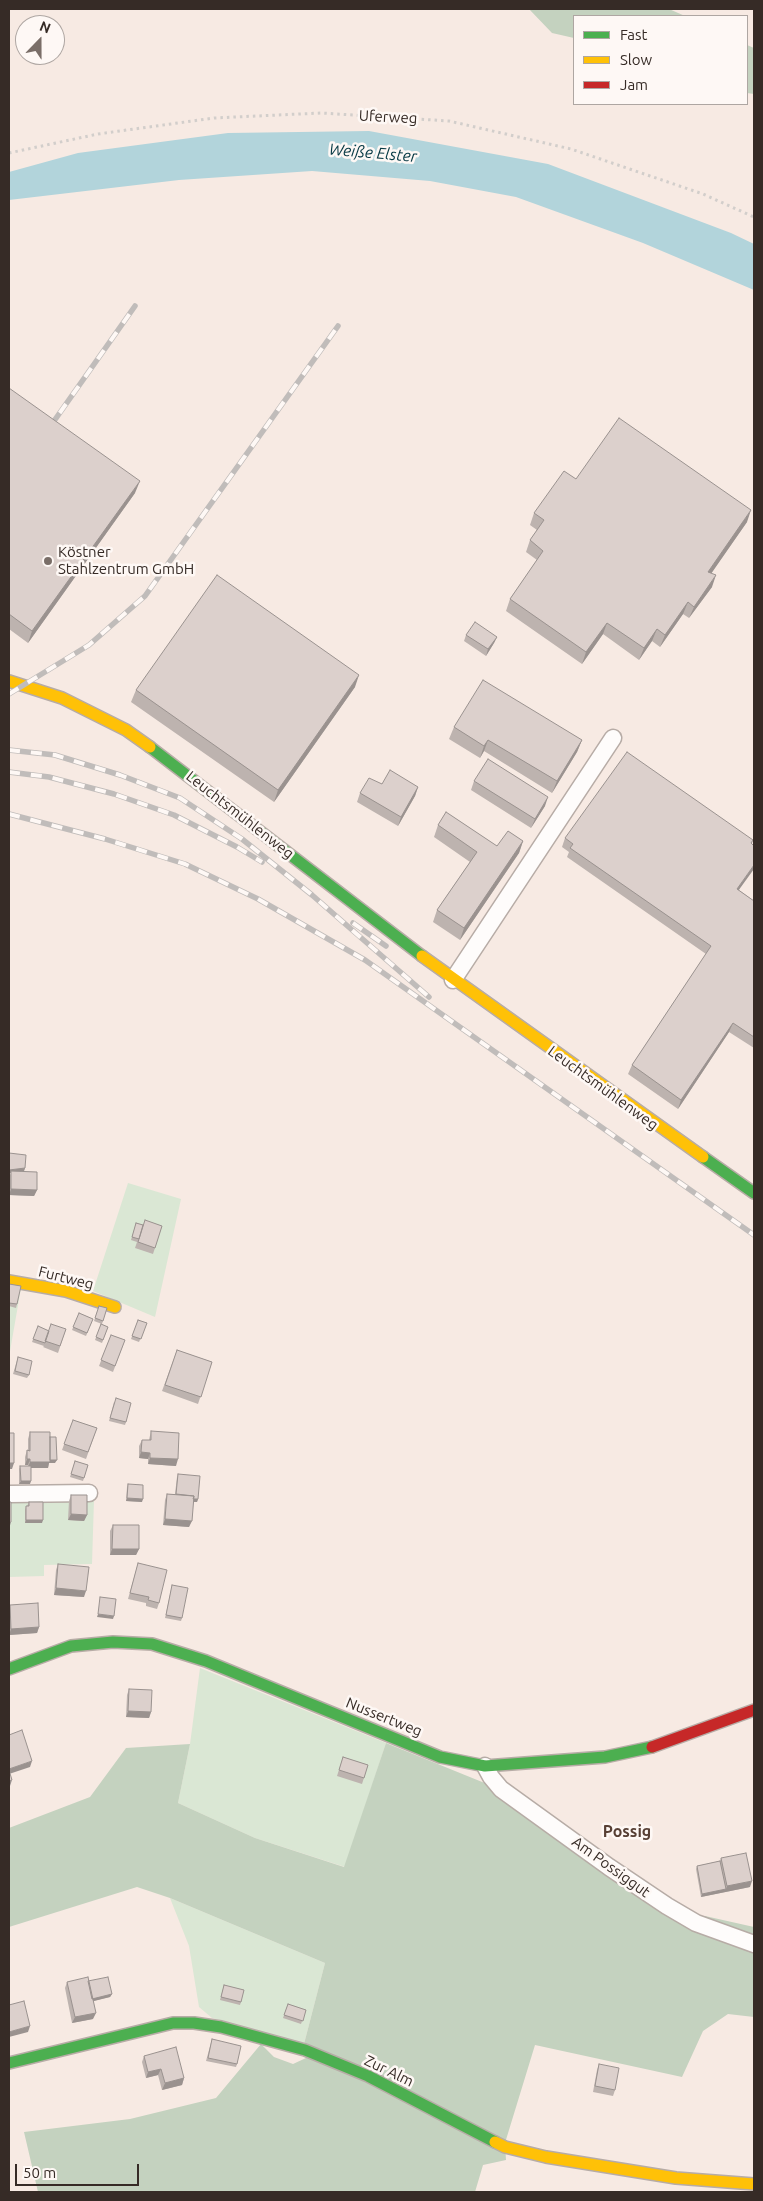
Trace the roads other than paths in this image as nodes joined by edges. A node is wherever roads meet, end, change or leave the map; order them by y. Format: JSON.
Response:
{"nodes":[{"id":1,"x":9,"y":681,"type":"edge"},
{"id":2,"x":613,"y":738,"type":"dead end"},
{"id":3,"x":453,"y":980,"type":"junction"},
{"id":4,"x":754,"y":1194,"type":"edge"},
{"id":5,"x":9,"y":1281,"type":"edge"},
{"id":6,"x":115,"y":1307,"type":"dead end"},
{"id":7,"x":89,"y":1493,"type":"dead end"},
{"id":8,"x":9,"y":1494,"type":"edge"},
{"id":9,"x":9,"y":1669,"type":"edge"},
{"id":10,"x":754,"y":1710,"type":"edge"},
{"id":11,"x":485,"y":1766,"type":"junction"},
{"id":12,"x":754,"y":1944,"type":"edge"},
{"id":13,"x":9,"y":2063,"type":"edge"},
{"id":14,"x":754,"y":2184,"type":"edge"}],
"edges":[{"from":1,"to":3,"type":"street","name":"Leuchtsmühlenweg"},
{"from":2,"to":3,"type":"street"},
{"from":3,"to":4,"type":"street","name":"Leuchtsmühlenweg"},
{"from":5,"to":6,"type":"street","name":"Furtweg"},
{"from":7,"to":8,"type":"street"},
{"from":9,"to":11,"type":"street","name":"Nussertweg"},
{"from":10,"to":11,"type":"street","name":"Nussertweg"},
{"from":11,"to":12,"type":"street","name":"Am Possiggut"},
{"from":13,"to":14,"type":"street","name":"Zur Alm"}]}
